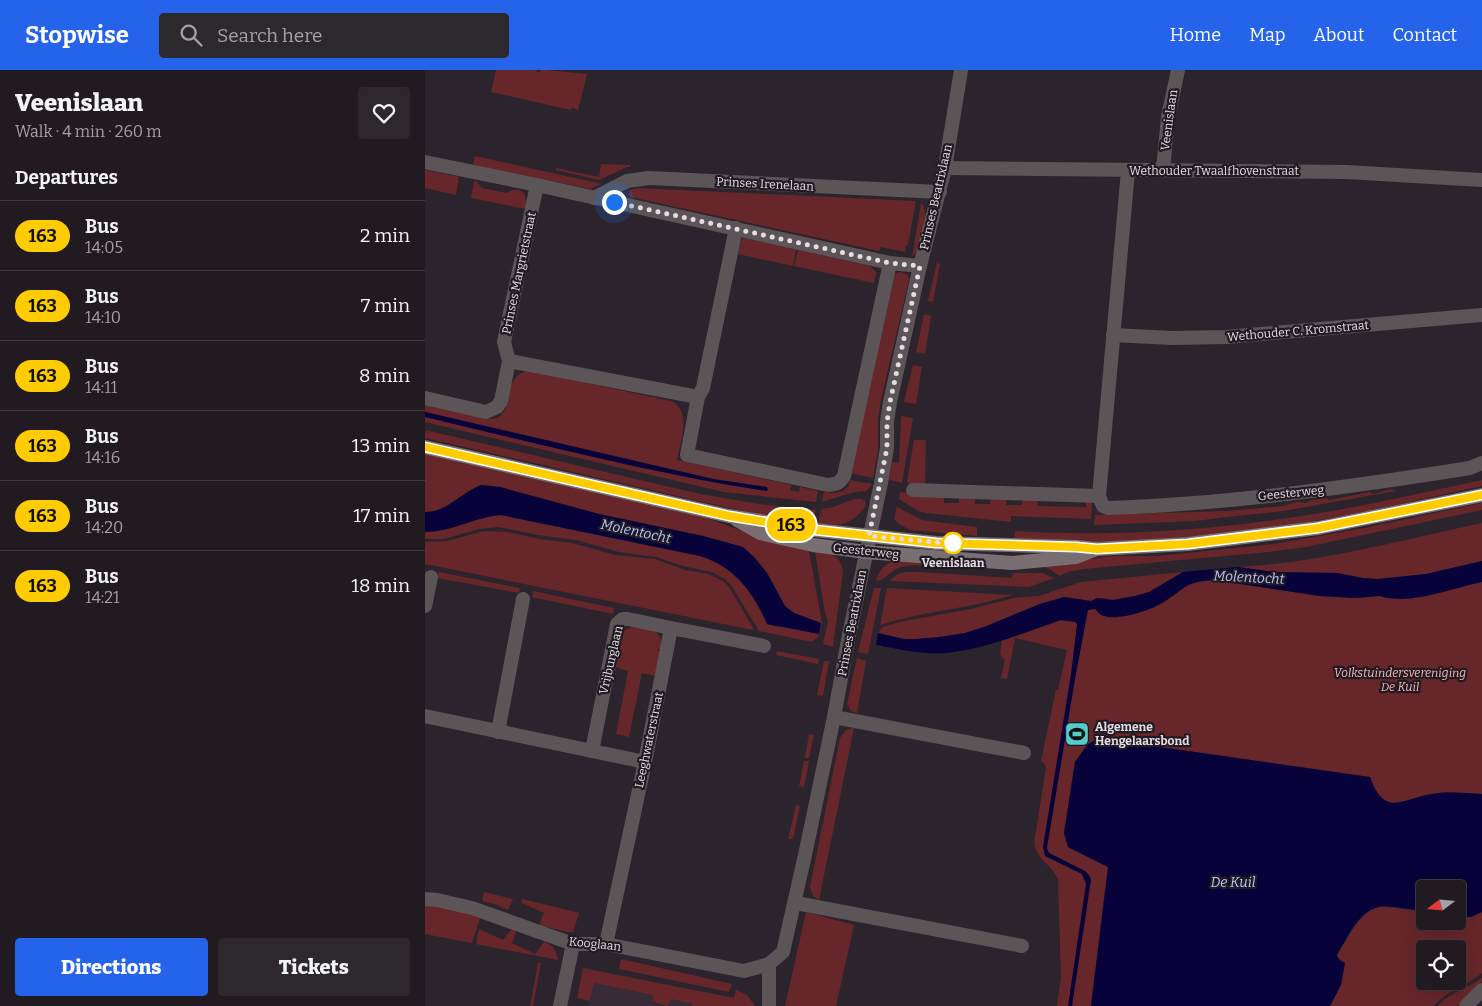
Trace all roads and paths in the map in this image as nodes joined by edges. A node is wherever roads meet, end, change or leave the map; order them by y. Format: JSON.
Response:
{"nodes":[{"id":1,"x":961,"y":70,"type":"edge"},
{"id":2,"x":1178,"y":70,"type":"edge"},
{"id":3,"x":425,"y":162,"type":"edge"},
{"id":4,"x":945,"y":168,"type":"junction"},
{"id":5,"x":1163,"y":170,"type":"junction"},
{"id":6,"x":1128,"y":171,"type":"junction"},
{"id":7,"x":1482,"y":180,"type":"edge"},
{"id":8,"x":537,"y":184,"type":"junction"},
{"id":9,"x":940,"y":192,"type":"junction"},
{"id":10,"x":594,"y":198,"type":"junction"},
{"id":11,"x":736,"y":228,"type":"junction"},
{"id":12,"x":890,"y":263,"type":"junction"},
{"id":13,"x":920,"y":266,"type":"junction"},
{"id":14,"x":1482,"y":315,"type":"edge"},
{"id":15,"x":1113,"y":335,"type":"junction"},
{"id":16,"x":509,"y":361,"type":"junction"},
{"id":17,"x":698,"y":397,"type":"junction"},
{"id":18,"x":425,"y":398,"type":"edge"},
{"id":19,"x":425,"y":447,"type":"edge"},
{"id":20,"x":1482,"y":463,"type":"edge"},
{"id":21,"x":913,"y":490,"type":"dead end"},
{"id":22,"x":1482,"y":495,"type":"edge"},
{"id":23,"x":1100,"y":499,"type":"junction"},
{"id":24,"x":729,"y":516,"type":"junction"},
{"id":25,"x":869,"y":536,"type":"junction"},
{"id":26,"x":1097,"y":549,"type":"junction"},
{"id":27,"x":866,"y":552,"type":"junction"},
{"id":28,"x":431,"y":577,"type":"dead end"},
{"id":29,"x":523,"y":600,"type":"dead end"},
{"id":30,"x":425,"y":606,"type":"edge"},
{"id":31,"x":671,"y":628,"type":"junction"},
{"id":32,"x":764,"y":646,"type":"dead end"},
{"id":33,"x":425,"y":716,"type":"edge"},
{"id":34,"x":834,"y":717,"type":"junction"},
{"id":35,"x":498,"y":732,"type":"junction"},
{"id":36,"x":592,"y":751,"type":"junction"},
{"id":37,"x":1024,"y":753,"type":"dead end"},
{"id":38,"x":645,"y":762,"type":"junction"},
{"id":39,"x":425,"y":899,"type":"edge"},
{"id":40,"x":796,"y":903,"type":"junction"},
{"id":41,"x":573,"y":944,"type":"junction"},
{"id":42,"x":606,"y":944,"type":"junction"},
{"id":43,"x":1022,"y":946,"type":"dead end"},
{"id":44,"x":769,"y":964,"type":"junction"},
{"id":45,"x":1482,"y":990,"type":"edge"},
{"id":46,"x":559,"y":1006,"type":"edge"},
{"id":47,"x":769,"y":1006,"type":"edge"},
{"id":48,"x":1466,"y":1006,"type":"edge"}],
"edges":[{"from":1,"to":4,"type":"street","name":"Prinses Beatrixlaan"},
{"from":2,"to":5,"type":"street","name":"Veenislaan"},
{"from":3,"to":8,"type":"street"},
{"from":4,"to":6,"type":"street","name":"Wethouder Twaalfhovenstraat"},
{"from":4,"to":9,"type":"street","name":"Prinses Beatrixlaan"},
{"from":5,"to":6,"type":"street","name":"Wethouder Twaalfhovenstraat"},
{"from":5,"to":7,"type":"street","name":"Wethouder Twaalfhovenstraat"},
{"from":6,"to":15,"type":"street"},
{"from":8,"to":10,"type":"street"},
{"from":8,"to":16,"type":"street","name":"Prinses Margrietstraat"},
{"from":9,"to":10,"type":"street","name":"Prinses Irenelaan"},
{"from":9,"to":13,"type":"street","name":"Prinses Beatrixlaan"},
{"from":10,"to":11,"type":"street"},
{"from":11,"to":12,"type":"street"},
{"from":11,"to":17,"type":"street"},
{"from":12,"to":13,"type":"street"},
{"from":12,"to":17,"type":"street"},
{"from":13,"to":25,"type":"street","name":"Prinses Beatrixlaan"},
{"from":14,"to":15,"type":"street","name":"Wethouder C. Kromstraat"},
{"from":15,"to":23,"type":"street"},
{"from":16,"to":17,"type":"street"},
{"from":16,"to":18,"type":"street"},
{"from":19,"to":24,"type":"main road","name":"Geesterweg"},
{"from":20,"to":23,"type":"street","name":"Geesterweg"},
{"from":21,"to":23,"type":"street","name":"Geesterweg"},
{"from":22,"to":26,"type":"main road","name":"Geesterweg"},
{"from":24,"to":25,"type":"main road","name":"Geesterweg"},
{"from":24,"to":27,"type":"main road","name":"Geesterweg"},
{"from":25,"to":26,"type":"main road","name":"Geesterweg"},
{"from":25,"to":27,"type":"street","name":"Prinses Beatrixlaan"},
{"from":26,"to":27,"type":"main road","name":"Geesterweg"},
{"from":27,"to":34,"type":"street","name":"Prinses Beatrixlaan"},
{"from":28,"to":30,"type":"street"},
{"from":29,"to":35,"type":"street"},
{"from":31,"to":32,"type":"street"},
{"from":31,"to":36,"type":"street","name":"Vrijburglaan"},
{"from":31,"to":38,"type":"street","name":"Leeghwaterstraat"},
{"from":33,"to":35,"type":"street"},
{"from":34,"to":37,"type":"street"},
{"from":34,"to":40,"type":"street","name":"Prinses Beatrixlaan"},
{"from":35,"to":36,"type":"street"},
{"from":36,"to":38,"type":"street"},
{"from":38,"to":42,"type":"street","name":"Leeghwaterstraat"},
{"from":39,"to":41,"type":"street","name":"Kooglaan"},
{"from":40,"to":43,"type":"street"},
{"from":40,"to":44,"type":"street","name":"Prinses Beatrixlaan"},
{"from":41,"to":42,"type":"street","name":"Kooglaan"},
{"from":41,"to":46,"type":"street"},
{"from":42,"to":44,"type":"street","name":"Kooglaan"},
{"from":44,"to":47,"type":"street"},
{"from":45,"to":48,"type":"street"}]}
